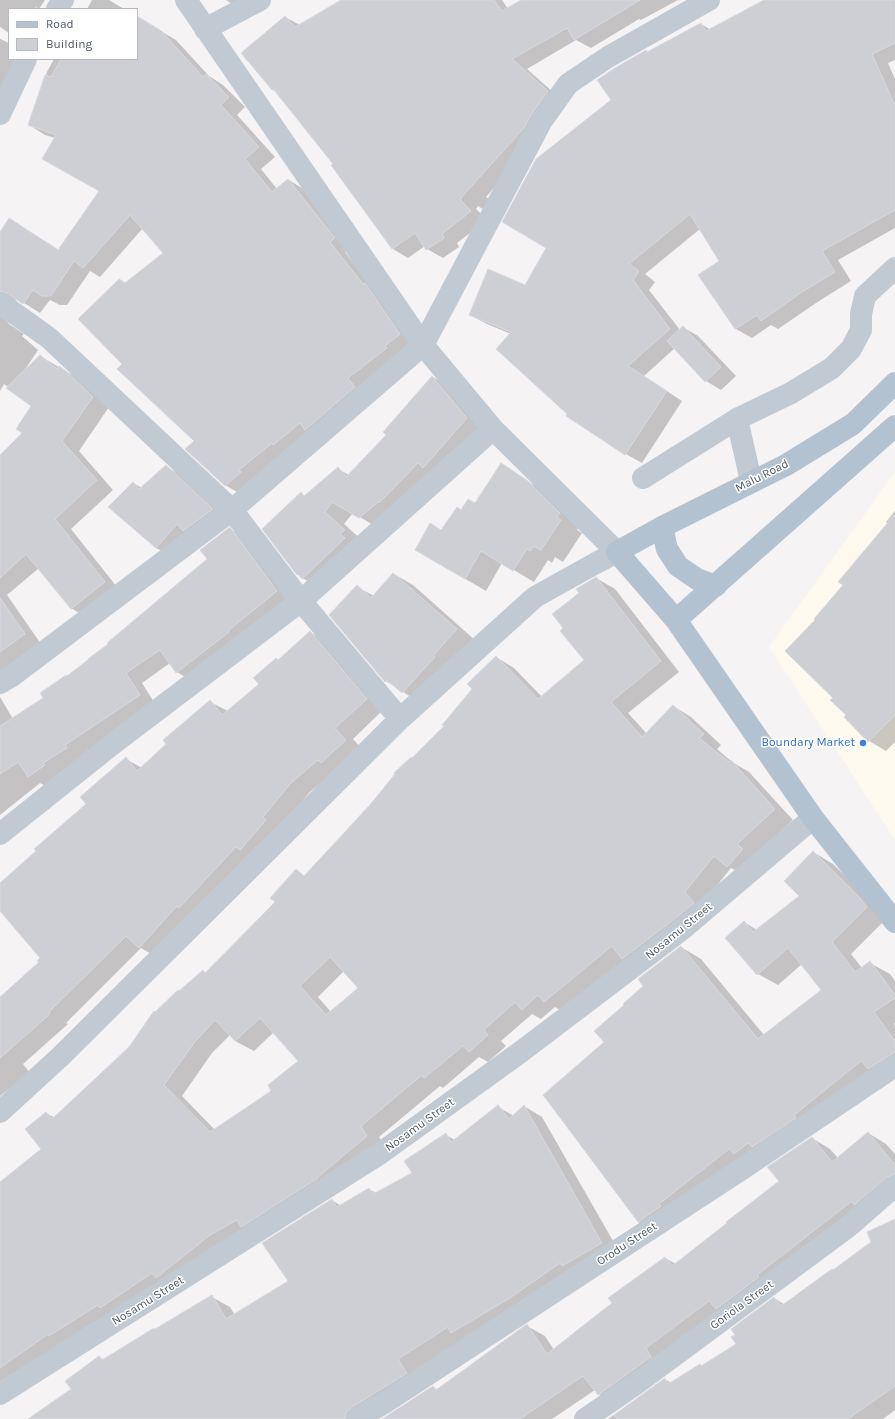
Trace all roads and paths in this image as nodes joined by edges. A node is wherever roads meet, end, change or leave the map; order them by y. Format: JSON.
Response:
{"nodes":[{"id":1,"x":186,"y":0,"type":"edge"},
{"id":2,"x":260,"y":0,"type":"edge"},
{"id":3,"x":709,"y":0,"type":"edge"},
{"id":4,"x":205,"y":29,"type":"junction"},
{"id":5,"x":26,"y":60,"type":"edge"},
{"id":6,"x":0,"y":114,"type":"edge"},
{"id":7,"x":895,"y":268,"type":"edge"},
{"id":8,"x":0,"y":303,"type":"edge"},
{"id":9,"x":424,"y":345,"type":"junction"},
{"id":10,"x":895,"y":384,"type":"edge"},
{"id":11,"x":737,"y":419,"type":"junction"},
{"id":12,"x":895,"y":426,"type":"edge"},
{"id":13,"x":493,"y":429,"type":"junction"},
{"id":14,"x":643,"y":478,"type":"dead end"},
{"id":15,"x":751,"y":481,"type":"junction"},
{"id":16,"x":232,"y":510,"type":"junction"},
{"id":17,"x":662,"y":526,"type":"junction"},
{"id":18,"x":617,"y":552,"type":"junction"},
{"id":19,"x":716,"y":586,"type":"junction"},
{"id":20,"x":301,"y":600,"type":"junction"},
{"id":21,"x":676,"y":620,"type":"junction"},
{"id":22,"x":0,"y":683,"type":"edge"},
{"id":23,"x":400,"y":719,"type":"junction"},
{"id":24,"x":813,"y":818,"type":"junction"},
{"id":25,"x":0,"y":834,"type":"edge"},
{"id":26,"x":895,"y":922,"type":"edge"},
{"id":27,"x":895,"y":1066,"type":"edge"},
{"id":28,"x":0,"y":1112,"type":"edge"},
{"id":29,"x":895,"y":1186,"type":"edge"},
{"id":30,"x":0,"y":1394,"type":"edge"},
{"id":31,"x":357,"y":1419,"type":"edge"},
{"id":32,"x":585,"y":1419,"type":"edge"}],
"edges":[{"from":1,"to":4,"type":"street"},
{"from":2,"to":4,"type":"street"},
{"from":3,"to":9,"type":"street"},
{"from":4,"to":9,"type":"street"},
{"from":5,"to":6,"type":"street"},
{"from":7,"to":11,"type":"street"},
{"from":8,"to":16,"type":"street"},
{"from":9,"to":13,"type":"street"},
{"from":9,"to":16,"type":"street"},
{"from":10,"to":15,"type":"main road","name":"Malu Road"},
{"from":11,"to":14,"type":"street"},
{"from":11,"to":15,"type":"street"},
{"from":12,"to":19,"type":"main road"},
{"from":13,"to":18,"type":"street"},
{"from":13,"to":20,"type":"street"},
{"from":15,"to":17,"type":"main road","name":"Malu Road"},
{"from":16,"to":20,"type":"street"},
{"from":16,"to":22,"type":"street"},
{"from":17,"to":18,"type":"main road","name":"Malu Road"},
{"from":17,"to":19,"type":"main road"},
{"from":18,"to":21,"type":"main road"},
{"from":18,"to":23,"type":"street"},
{"from":19,"to":21,"type":"main road"},
{"from":20,"to":23,"type":"street"},
{"from":20,"to":25,"type":"street"},
{"from":21,"to":24,"type":"main road"},
{"from":23,"to":28,"type":"street"},
{"from":24,"to":26,"type":"main road"},
{"from":24,"to":30,"type":"street","name":"Nosamu Street"},
{"from":27,"to":31,"type":"street","name":"Orodu Street"},
{"from":29,"to":32,"type":"street","name":"Goriola Street"}]}
